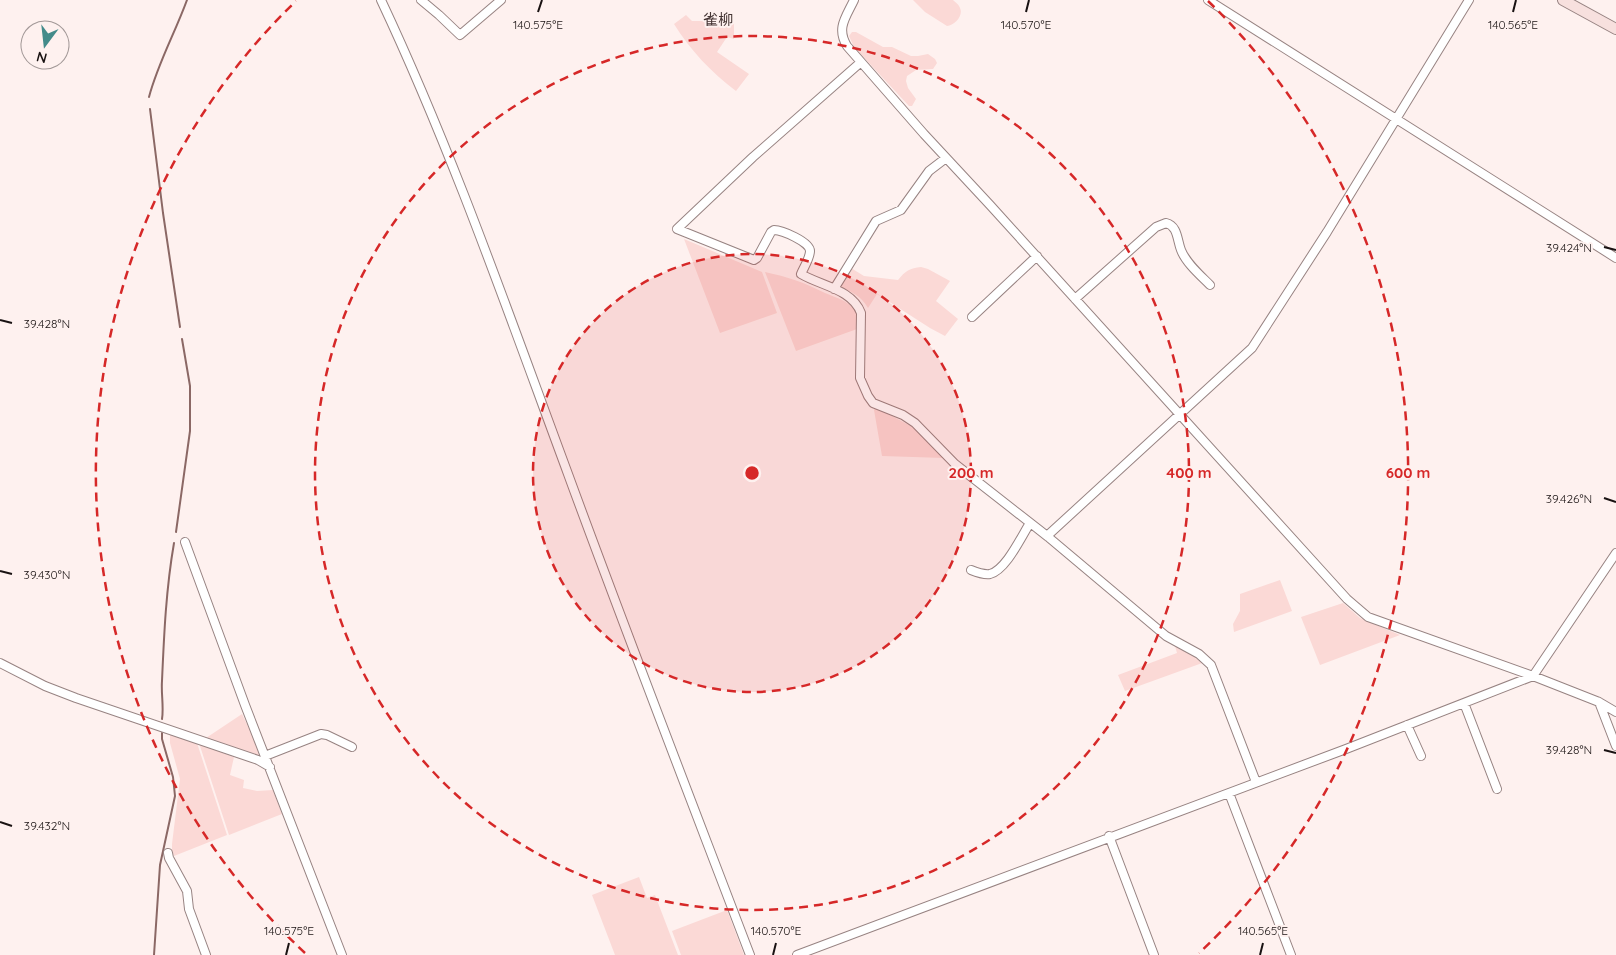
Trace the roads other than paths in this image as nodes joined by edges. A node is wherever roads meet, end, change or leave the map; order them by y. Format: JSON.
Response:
{"nodes":[{"id":1,"x":381,"y":0,"type":"edge"},
{"id":2,"x":421,"y":0,"type":"edge"},
{"id":3,"x":501,"y":0,"type":"edge"},
{"id":4,"x":854,"y":0,"type":"edge"},
{"id":5,"x":1208,"y":0,"type":"edge"},
{"id":6,"x":1469,"y":0,"type":"edge"},
{"id":7,"x":1563,"y":0,"type":"edge"},
{"id":8,"x":1616,"y":29,"type":"edge"},
{"id":9,"x":861,"y":62,"type":"junction"},
{"id":10,"x":1395,"y":119,"type":"junction"},
{"id":11,"x":946,"y":158,"type":"junction"},
{"id":12,"x":1037,"y":256,"type":"junction"},
{"id":13,"x":1616,"y":258,"type":"edge"},
{"id":14,"x":1210,"y":285,"type":"dead end"},
{"id":15,"x":834,"y":289,"type":"junction"},
{"id":16,"x":1076,"y":299,"type":"junction"},
{"id":17,"x":972,"y":317,"type":"dead end"},
{"id":18,"x":1180,"y":414,"type":"junction"},
{"id":19,"x":1030,"y":523,"type":"junction"},
{"id":20,"x":1047,"y":536,"type":"junction"},
{"id":21,"x":185,"y":542,"type":"dead end"},
{"id":22,"x":1616,"y":553,"type":"edge"},
{"id":23,"x":971,"y":570,"type":"dead end"},
{"id":24,"x":0,"y":663,"type":"edge"},
{"id":25,"x":1533,"y":676,"type":"junction"},
{"id":26,"x":1599,"y":702,"type":"junction"},
{"id":27,"x":1464,"y":703,"type":"junction"},
{"id":28,"x":1616,"y":712,"type":"edge"},
{"id":29,"x":1407,"y":725,"type":"junction"},
{"id":30,"x":1616,"y":746,"type":"edge"},
{"id":31,"x":352,"y":748,"type":"dead end"},
{"id":32,"x":265,"y":756,"type":"junction"},
{"id":33,"x":1421,"y":756,"type":"dead end"},
{"id":34,"x":270,"y":767,"type":"junction"},
{"id":35,"x":1256,"y":782,"type":"junction"},
{"id":36,"x":1497,"y":789,"type":"dead end"},
{"id":37,"x":1229,"y":793,"type":"junction"},
{"id":38,"x":1109,"y":836,"type":"junction"},
{"id":39,"x":168,"y":853,"type":"dead end"},
{"id":40,"x":206,"y":955,"type":"edge"},
{"id":41,"x":342,"y":955,"type":"edge"},
{"id":42,"x":750,"y":955,"type":"edge"},
{"id":43,"x":797,"y":955,"type":"edge"},
{"id":44,"x":1154,"y":955,"type":"edge"},
{"id":45,"x":1291,"y":955,"type":"edge"}],
"edges":[{"from":1,"to":42,"type":"street"},
{"from":2,"to":3,"type":"street"},
{"from":4,"to":9,"type":"street"},
{"from":5,"to":10,"type":"street"},
{"from":6,"to":10,"type":"street"},
{"from":7,"to":8,"type":"street"},
{"from":9,"to":11,"type":"street"},
{"from":9,"to":15,"type":"street"},
{"from":10,"to":13,"type":"street"},
{"from":10,"to":18,"type":"street"},
{"from":11,"to":12,"type":"street"},
{"from":11,"to":15,"type":"street"},
{"from":12,"to":16,"type":"street"},
{"from":12,"to":17,"type":"street"},
{"from":14,"to":16,"type":"street"},
{"from":15,"to":19,"type":"street"},
{"from":16,"to":18,"type":"street"},
{"from":18,"to":20,"type":"street"},
{"from":18,"to":25,"type":"street"},
{"from":19,"to":20,"type":"street"},
{"from":19,"to":23,"type":"street"},
{"from":20,"to":35,"type":"street"},
{"from":21,"to":32,"type":"street"},
{"from":22,"to":25,"type":"street"},
{"from":24,"to":34,"type":"street"},
{"from":25,"to":26,"type":"street"},
{"from":25,"to":27,"type":"street"},
{"from":26,"to":28,"type":"street"},
{"from":26,"to":30,"type":"street"},
{"from":27,"to":29,"type":"street"},
{"from":27,"to":36,"type":"street"},
{"from":29,"to":33,"type":"street"},
{"from":29,"to":35,"type":"street"},
{"from":31,"to":32,"type":"street"},
{"from":32,"to":34,"type":"street"},
{"from":34,"to":41,"type":"street"},
{"from":35,"to":37,"type":"street"},
{"from":37,"to":38,"type":"street"},
{"from":37,"to":45,"type":"street"},
{"from":38,"to":43,"type":"street"},
{"from":38,"to":44,"type":"street"},
{"from":39,"to":40,"type":"street"}]}
